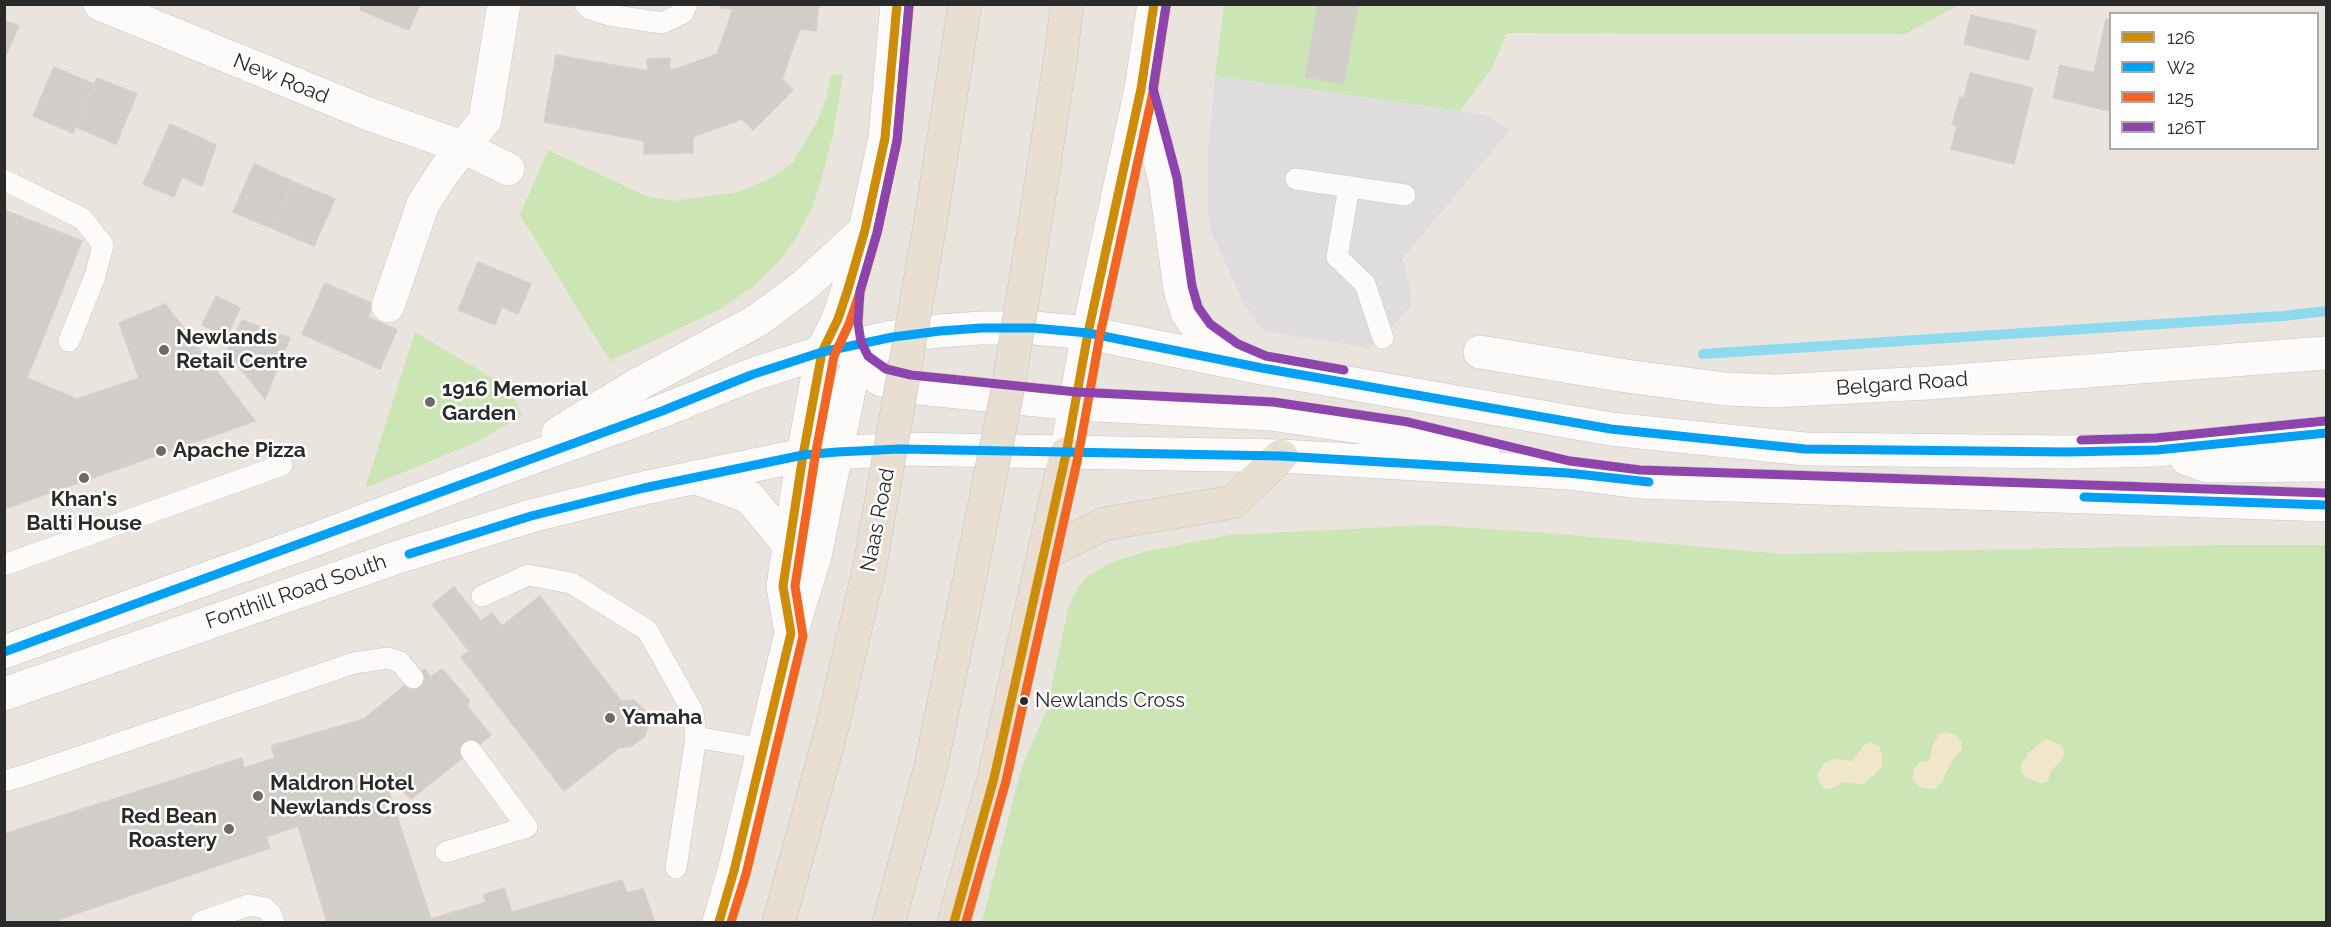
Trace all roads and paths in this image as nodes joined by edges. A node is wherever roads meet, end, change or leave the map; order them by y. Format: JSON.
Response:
{"nodes":[{"id":1,"x":100,"y":4,"type":"edge"},
{"id":2,"x":504,"y":4,"type":"edge"},
{"id":3,"x":585,"y":4,"type":"edge"},
{"id":4,"x":687,"y":4,"type":"edge"},
{"id":5,"x":897,"y":4,"type":"edge"},
{"id":6,"x":965,"y":4,"type":"edge"},
{"id":7,"x":1067,"y":4,"type":"edge"},
{"id":8,"x":1154,"y":4,"type":"edge"},
{"id":9,"x":1141,"y":89,"type":"junction"},
{"id":10,"x":465,"y":148,"type":"junction"},
{"id":11,"x":508,"y":169,"type":"dead end"},
{"id":12,"x":1296,"y":179,"type":"dead end"},
{"id":13,"x":4,"y":180,"type":"edge"},
{"id":14,"x":1349,"y":187,"type":"junction"},
{"id":15,"x":1405,"y":195,"type":"dead end"},
{"id":16,"x":865,"y":230,"type":"junction"},
{"id":17,"x":388,"y":306,"type":"dead end"},
{"id":18,"x":1088,"y":333,"type":"junction"},
{"id":19,"x":1383,"y":338,"type":"dead end"},
{"id":20,"x":69,"y":341,"type":"dead end"},
{"id":21,"x":1480,"y":352,"type":"dead end"},
{"id":22,"x":2326,"y":353,"type":"edge"},
{"id":23,"x":843,"y":354,"type":"junction"},
{"id":24,"x":1262,"y":368,"type":"junction"},
{"id":25,"x":1075,"y":404,"type":"junction"},
{"id":26,"x":2326,"y":434,"type":"edge"},
{"id":27,"x":2157,"y":450,"type":"junction"},
{"id":28,"x":837,"y":452,"type":"junction"},
{"id":29,"x":1066,"y":454,"type":"junction"},
{"id":30,"x":803,"y":455,"type":"junction"},
{"id":31,"x":1281,"y":456,"type":"junction"},
{"id":32,"x":282,"y":465,"type":"dead end"},
{"id":33,"x":2326,"y":465,"type":"edge"},
{"id":34,"x":498,"y":470,"type":"junction"},
{"id":35,"x":1568,"y":473,"type":"junction"},
{"id":36,"x":694,"y":477,"type":"junction"},
{"id":37,"x":2326,"y":505,"type":"edge"},
{"id":38,"x":789,"y":545,"type":"junction"},
{"id":39,"x":1044,"y":554,"type":"junction"},
{"id":40,"x":4,"y":565,"type":"edge"},
{"id":41,"x":482,"y":596,"type":"dead end"},
{"id":42,"x":791,"y":633,"type":"junction"},
{"id":43,"x":4,"y":652,"type":"edge"},
{"id":44,"x":413,"y":678,"type":"dead end"},
{"id":45,"x":4,"y":694,"type":"edge"},
{"id":46,"x":696,"y":736,"type":"junction"},
{"id":47,"x":764,"y":749,"type":"junction"},
{"id":48,"x":471,"y":751,"type":"dead end"},
{"id":49,"x":4,"y":781,"type":"edge"},
{"id":50,"x":447,"y":852,"type":"dead end"},
{"id":51,"x":676,"y":868,"type":"dead end"},
{"id":52,"x":201,"y":922,"type":"edge"},
{"id":53,"x":274,"y":922,"type":"edge"},
{"id":54,"x":719,"y":922,"type":"edge"},
{"id":55,"x":779,"y":922,"type":"edge"},
{"id":56,"x":890,"y":922,"type":"edge"},
{"id":57,"x":954,"y":922,"type":"edge"}],
"edges":[{"from":1,"to":10,"type":"main road","name":"New Road"},
{"from":2,"to":10,"type":"main road"},
{"from":3,"to":4,"type":"lane"},
{"from":5,"to":16,"type":"main road"},
{"from":6,"to":55,"type":"highway","name":"Naas Road","bridge":true},
{"from":7,"to":56,"type":"highway","bridge":true},
{"from":8,"to":9,"type":"main road"},
{"from":9,"to":18,"type":"main road"},
{"from":9,"to":24,"type":"main road"},
{"from":10,"to":11,"type":"main road","name":"New Road"},
{"from":10,"to":17,"type":"main road"},
{"from":12,"to":14,"type":"lane"},
{"from":13,"to":20,"type":"lane"},
{"from":14,"to":15,"type":"lane"},
{"from":14,"to":19,"type":"lane"},
{"from":16,"to":23,"type":"main road"},
{"from":16,"to":34,"type":"main road"},
{"from":18,"to":23,"type":"main road"},
{"from":18,"to":24,"type":"main road"},
{"from":18,"to":25,"type":"main road"},
{"from":21,"to":22,"type":"main road","name":"Belgard Road"},
{"from":23,"to":25,"type":"main road"},
{"from":23,"to":28,"type":"main road"},
{"from":23,"to":30,"type":"main road"},
{"from":23,"to":34,"type":"main road","name":"Fonthill Road South"},
{"from":24,"to":27,"type":"main road"},
{"from":25,"to":29,"type":"main road"},
{"from":25,"to":35,"type":"main road"},
{"from":26,"to":27,"type":"main road"},
{"from":27,"to":33,"type":"main road"},
{"from":28,"to":29,"type":"main road"},
{"from":28,"to":30,"type":"main road","name":"Fonthill Road South"},
{"from":28,"to":42,"type":"main road"},
{"from":29,"to":31,"type":"main road"},
{"from":29,"to":39,"type":"highway"},
{"from":30,"to":36,"type":"main road","name":"Fonthill Road South"},
{"from":30,"to":38,"type":"main road"},
{"from":31,"to":35,"type":"main road"},
{"from":31,"to":39,"type":"highway"},
{"from":32,"to":40,"type":"lane"},
{"from":34,"to":43,"type":"main road","name":"Fonthill Road South"},
{"from":35,"to":37,"type":"main road"},
{"from":36,"to":38,"type":"main road"},
{"from":36,"to":45,"type":"main road","name":"Fonthill Road South"},
{"from":38,"to":42,"type":"main road"},
{"from":39,"to":57,"type":"highway"},
{"from":41,"to":46,"type":"lane"},
{"from":42,"to":47,"type":"main road"},
{"from":44,"to":49,"type":"lane"},
{"from":46,"to":47,"type":"lane"},
{"from":46,"to":51,"type":"lane"},
{"from":47,"to":54,"type":"main road"},
{"from":48,"to":50,"type":"lane"},
{"from":52,"to":53,"type":"lane"}]}
